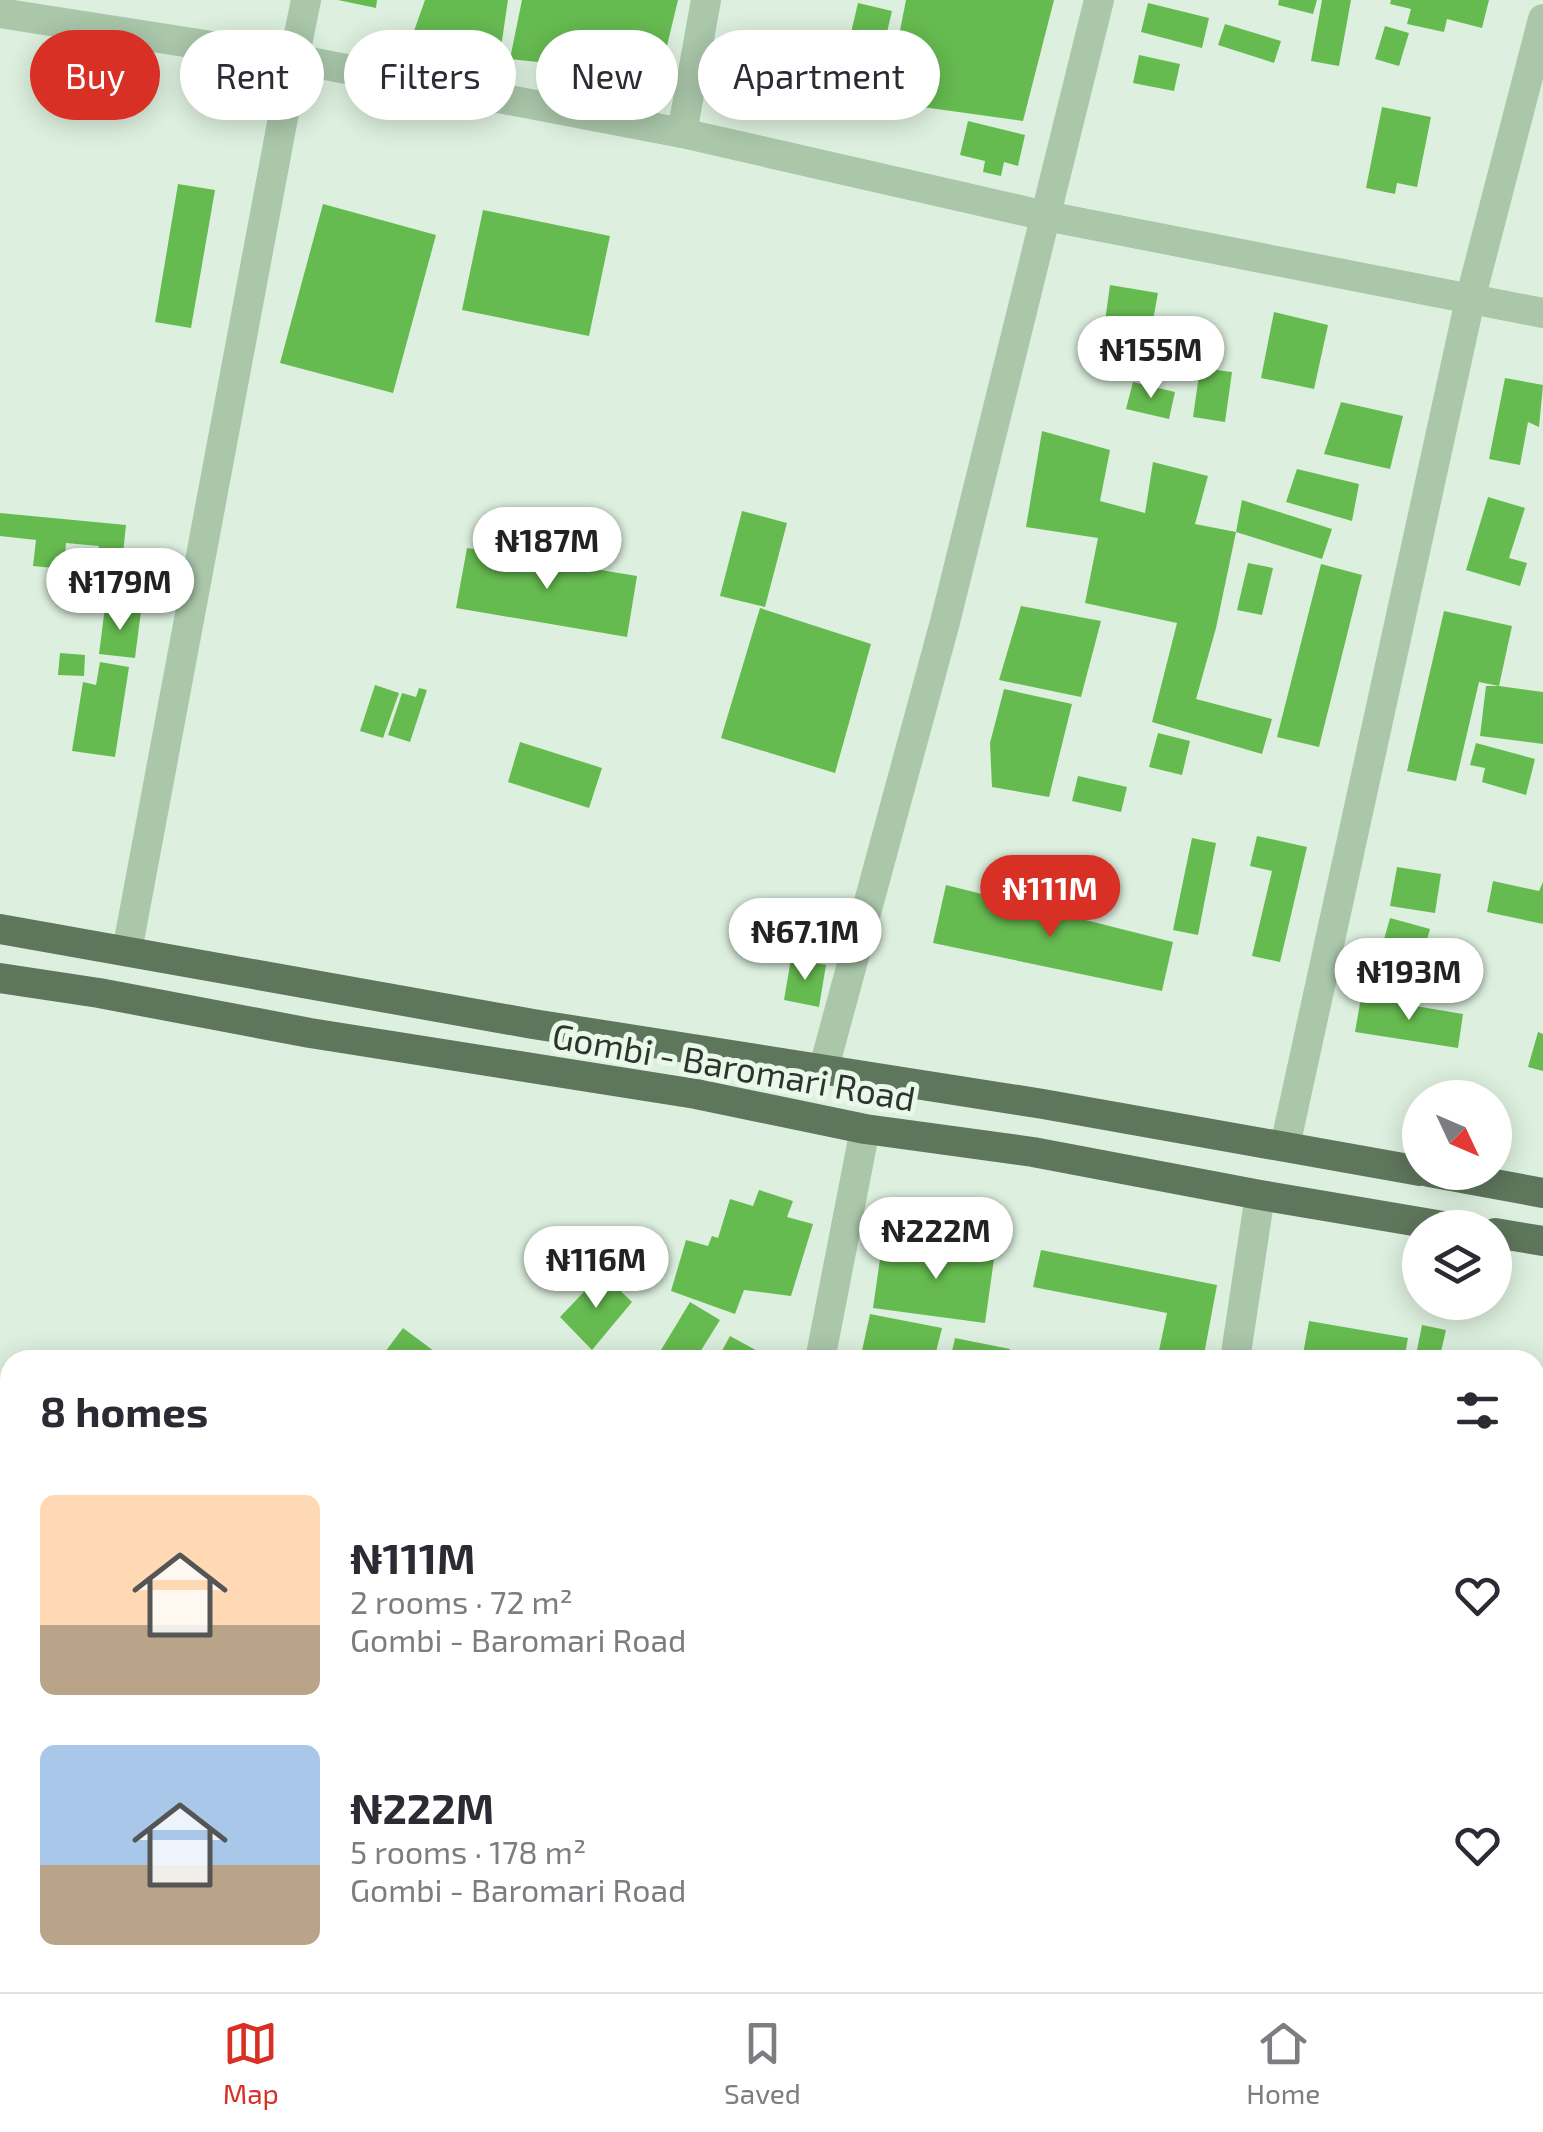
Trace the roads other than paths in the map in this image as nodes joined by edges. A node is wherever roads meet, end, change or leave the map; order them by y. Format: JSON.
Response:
{"nodes":[{"id":1,"x":306,"y":0,"type":"edge"},
{"id":2,"x":706,"y":0,"type":"edge"},
{"id":3,"x":1099,"y":0,"type":"edge"},
{"id":4,"x":0,"y":12,"type":"edge"},
{"id":5,"x":1543,"y":19,"type":"edge"},
{"id":6,"x":300,"y":30,"type":"edge"},
{"id":7,"x":180,"y":41,"type":"edge"},
{"id":8,"x":324,"y":66,"type":"edge"},
{"id":9,"x":283,"y":120,"type":"edge"},
{"id":10,"x":682,"y":133,"type":"junction"},
{"id":11,"x":1046,"y":216,"type":"junction"},
{"id":12,"x":1470,"y":300,"type":"junction"},
{"id":13,"x":1543,"y":314,"type":"edge"},
{"id":14,"x":0,"y":929,"type":"edge"},
{"id":15,"x":126,"y":951,"type":"junction"},
{"id":16,"x":0,"y":978,"type":"edge"},
{"id":17,"x":823,"y":1070,"type":"junction"},
{"id":18,"x":865,"y":1129,"type":"junction"},
{"id":19,"x":1285,"y":1146,"type":"junction"},
{"id":20,"x":1402,"y":1168,"type":"edge"},
{"id":21,"x":1512,"y":1187,"type":"edge"},
{"id":22,"x":1543,"y":1192,"type":"edge"},
{"id":23,"x":1260,"y":1195,"type":"junction"},
{"id":24,"x":1402,"y":1219,"type":"edge"},
{"id":25,"x":1512,"y":1236,"type":"edge"},
{"id":26,"x":1543,"y":1240,"type":"edge"},
{"id":27,"x":822,"y":1350,"type":"edge"},
{"id":28,"x":1237,"y":1350,"type":"edge"}],
"edges":[{"from":1,"to":6,"type":"street"},
{"from":2,"to":10,"type":"street"},
{"from":3,"to":11,"type":"street"},
{"from":4,"to":7,"type":"street"},
{"from":5,"to":12,"type":"street"},
{"from":8,"to":10,"type":"street"},
{"from":9,"to":15,"type":"street"},
{"from":10,"to":11,"type":"street"},
{"from":11,"to":12,"type":"street"},
{"from":11,"to":17,"type":"street"},
{"from":12,"to":13,"type":"street"},
{"from":12,"to":19,"type":"street"},
{"from":14,"to":15,"type":"main road","name":"Gombi - Baromari Road"},
{"from":15,"to":17,"type":"main road","name":"Gombi - Baromari Road"},
{"from":16,"to":18,"type":"main road","name":"Gombi - Baromari Road"},
{"from":17,"to":19,"type":"main road","name":"Gombi - Baromari Road"},
{"from":18,"to":23,"type":"main road","name":"Gombi - Baromari Road"},
{"from":18,"to":27,"type":"street"},
{"from":19,"to":20,"type":"main road","name":"Gombi - Baromari Road"},
{"from":21,"to":22,"type":"main road"},
{"from":23,"to":24,"type":"main road","name":"Gombi - Baromari Road"},
{"from":23,"to":28,"type":"street"},
{"from":25,"to":26,"type":"main road"}]}
